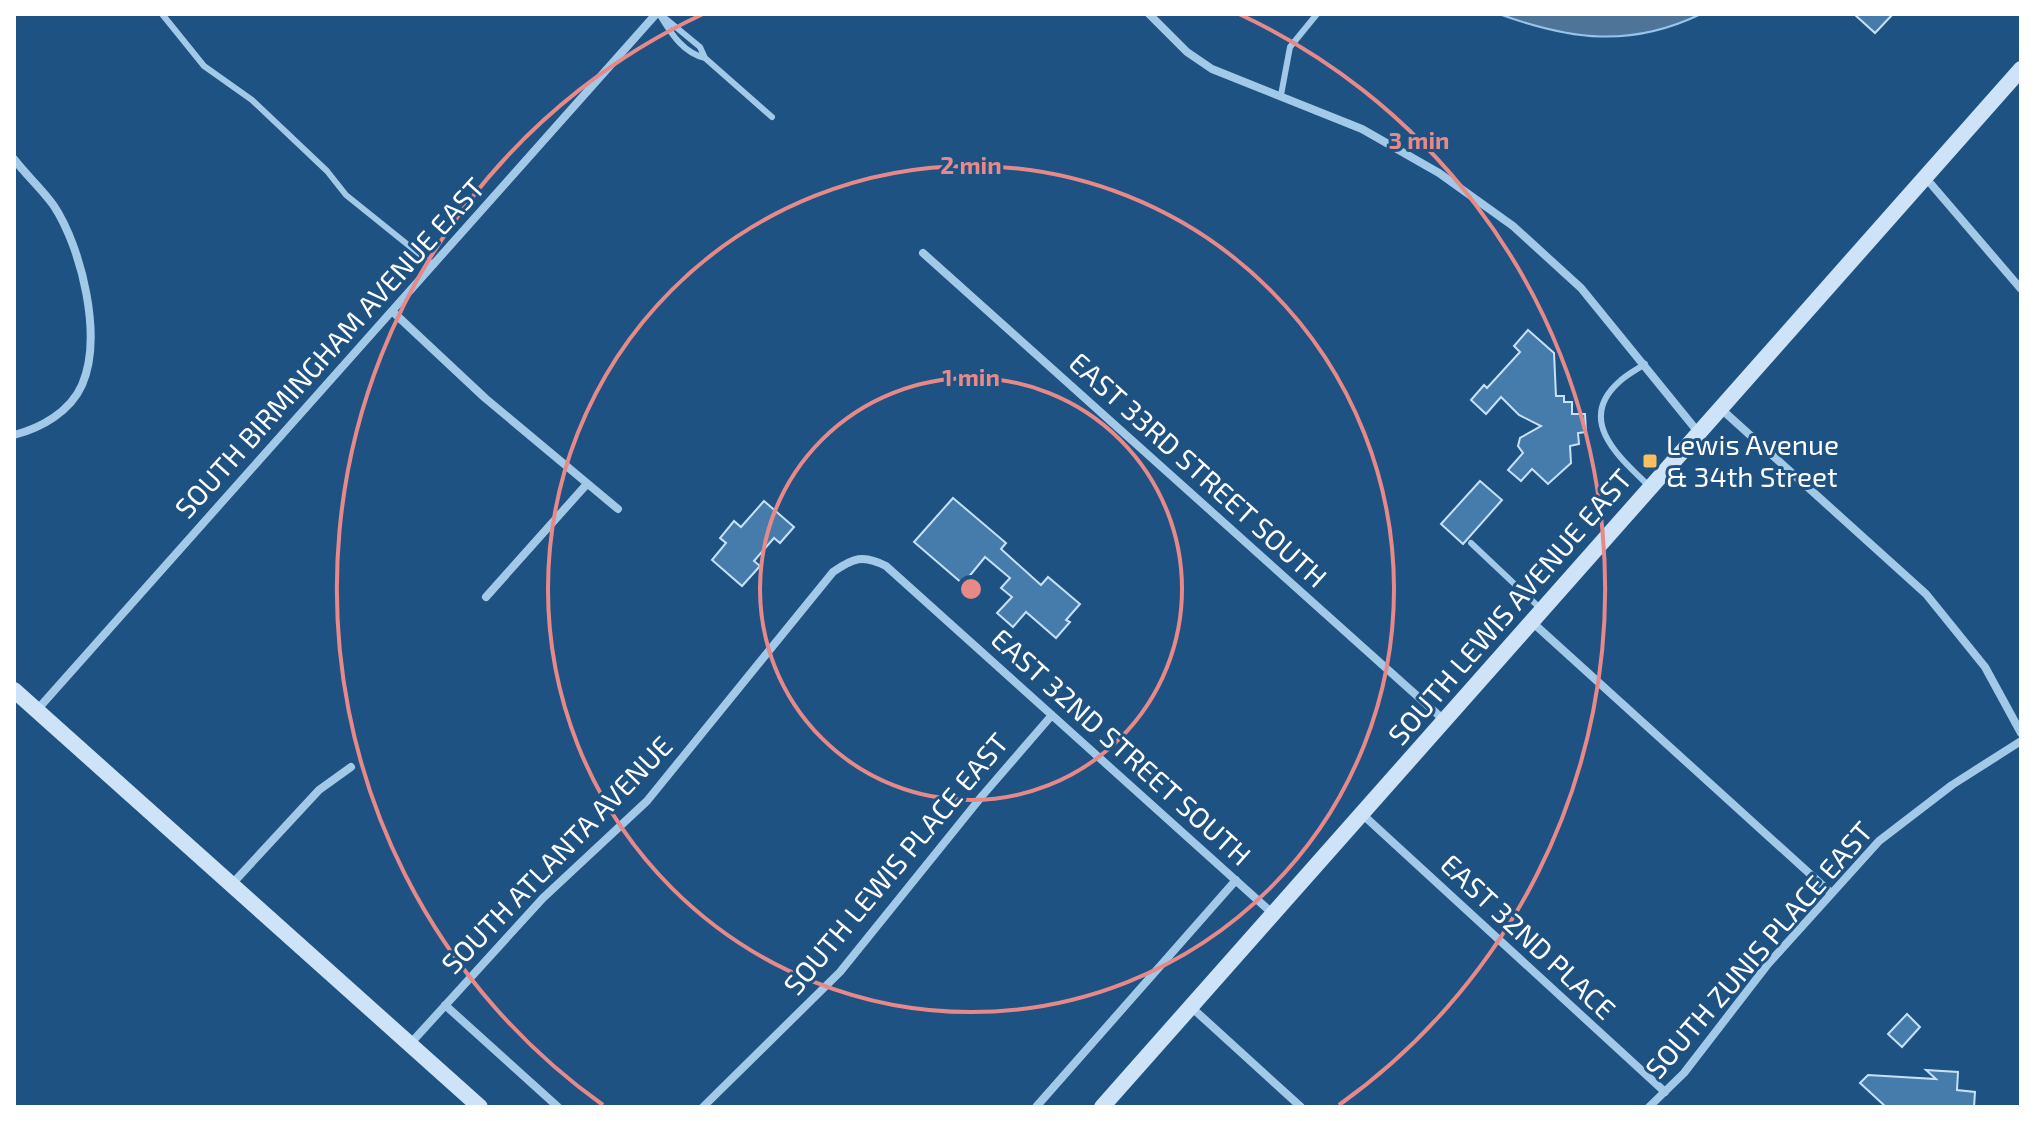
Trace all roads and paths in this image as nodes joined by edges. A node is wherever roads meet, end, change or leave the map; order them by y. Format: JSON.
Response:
{"nodes":[{"id":1,"x":162,"y":14,"type":"edge"},
{"id":2,"x":658,"y":14,"type":"edge"},
{"id":3,"x":1149,"y":14,"type":"edge"},
{"id":4,"x":1317,"y":14,"type":"edge"},
{"id":5,"x":2021,"y":69,"type":"edge"},
{"id":6,"x":1281,"y":95,"type":"junction"},
{"id":7,"x":772,"y":117,"type":"dead end"},
{"id":8,"x":14,"y":159,"type":"edge"},
{"id":9,"x":1925,"y":177,"type":"junction"},
{"id":10,"x":923,"y":253,"type":"dead end"},
{"id":11,"x":433,"y":265,"type":"junction"},
{"id":12,"x":2021,"y":289,"type":"edge"},
{"id":13,"x":392,"y":311,"type":"junction"},
{"id":14,"x":1645,"y":364,"type":"junction"},
{"id":15,"x":1720,"y":408,"type":"junction"},
{"id":16,"x":1698,"y":432,"type":"junction"},
{"id":17,"x":14,"y":435,"type":"edge"},
{"id":18,"x":586,"y":485,"type":"junction"},
{"id":19,"x":1650,"y":487,"type":"junction"},
{"id":20,"x":618,"y":509,"type":"dead end"},
{"id":21,"x":1471,"y":543,"type":"dead end"},
{"id":22,"x":864,"y":559,"type":"joint"},
{"id":23,"x":486,"y":597,"type":"dead end"},
{"id":24,"x":1536,"y":615,"type":"junction"},
{"id":25,"x":14,"y":690,"type":"edge"},
{"id":26,"x":37,"y":710,"type":"junction"},
{"id":27,"x":1052,"y":715,"type":"junction"},
{"id":28,"x":1444,"y":720,"type":"junction"},
{"id":29,"x":2021,"y":733,"type":"edge"},
{"id":30,"x":2021,"y":741,"type":"edge"},
{"id":31,"x":351,"y":767,"type":"dead end"},
{"id":32,"x":1362,"y":814,"type":"junction"},
{"id":33,"x":1236,"y":880,"type":"junction"},
{"id":34,"x":232,"y":884,"type":"junction"},
{"id":35,"x":1831,"y":893,"type":"junction"},
{"id":36,"x":1272,"y":913,"type":"junction"},
{"id":37,"x":445,"y":1005,"type":"junction"},
{"id":38,"x":1190,"y":1006,"type":"junction"},
{"id":39,"x":410,"y":1044,"type":"junction"},
{"id":40,"x":1665,"y":1092,"type":"junction"},
{"id":41,"x":480,"y":1107,"type":"edge"},
{"id":42,"x":558,"y":1107,"type":"edge"},
{"id":43,"x":703,"y":1107,"type":"edge"},
{"id":44,"x":1036,"y":1107,"type":"edge"},
{"id":45,"x":1102,"y":1107,"type":"edge"},
{"id":46,"x":1301,"y":1107,"type":"edge"},
{"id":47,"x":1649,"y":1107,"type":"edge"}],
"edges":[{"from":1,"to":11,"type":"lane"},
{"from":2,"to":7,"type":"lane"},
{"from":2,"to":11,"type":"street","name":"SOUTH BIRMINGHAM AVENUE EAST"},
{"from":3,"to":6,"type":"street"},
{"from":4,"to":6,"type":"lane"},
{"from":5,"to":9,"type":"main road","name":"SOUTH LEWIS AVENUE EAST"},
{"from":6,"to":14,"type":"street"},
{"from":8,"to":17,"type":"street"},
{"from":9,"to":12,"type":"street"},
{"from":9,"to":15,"type":"main road","name":"SOUTH LEWIS AVENUE EAST"},
{"from":10,"to":28,"type":"street","name":"EAST 33RD STREET SOUTH"},
{"from":11,"to":13,"type":"street","name":"SOUTH BIRMINGHAM AVENUE EAST"},
{"from":13,"to":18,"type":"street"},
{"from":13,"to":26,"type":"street","name":"SOUTH BIRMINGHAM AVENUE EAST"},
{"from":14,"to":16,"type":"street"},
{"from":14,"to":19,"type":"lane"},
{"from":15,"to":16,"type":"main road","name":"SOUTH LEWIS AVENUE EAST"},
{"from":15,"to":29,"type":"street"},
{"from":16,"to":19,"type":"main road","name":"SOUTH LEWIS AVENUE EAST"},
{"from":18,"to":20,"type":"street"},
{"from":18,"to":23,"type":"street"},
{"from":19,"to":24,"type":"main road","name":"SOUTH LEWIS AVENUE EAST"},
{"from":21,"to":24,"type":"lane"},
{"from":22,"to":27,"type":"street","name":"EAST 32ND STREET SOUTH"},
{"from":22,"to":37,"type":"street","name":"SOUTH ATLANTA AVENUE"},
{"from":24,"to":28,"type":"main road","name":"SOUTH LEWIS AVENUE EAST"},
{"from":24,"to":35,"type":"street"},
{"from":25,"to":26,"type":"main road"},
{"from":26,"to":34,"type":"main road"},
{"from":27,"to":33,"type":"street","name":"EAST 32ND STREET SOUTH"},
{"from":27,"to":43,"type":"street","name":"SOUTH LEWIS PLACE EAST"},
{"from":28,"to":32,"type":"main road","name":"SOUTH LEWIS AVENUE EAST"},
{"from":30,"to":35,"type":"street","name":"SOUTH ZUNIS PLACE EAST"},
{"from":31,"to":34,"type":"street"},
{"from":32,"to":36,"type":"main road","name":"SOUTH LEWIS AVENUE EAST"},
{"from":32,"to":40,"type":"street","name":"EAST 32ND PLACE"},
{"from":33,"to":36,"type":"street","name":"EAST 32ND STREET SOUTH"},
{"from":33,"to":44,"type":"street"},
{"from":34,"to":39,"type":"main road"},
{"from":35,"to":40,"type":"street","name":"SOUTH ZUNIS PLACE EAST"},
{"from":36,"to":38,"type":"main road","name":"SOUTH LEWIS AVENUE EAST"},
{"from":37,"to":39,"type":"street","name":"SOUTH ATLANTA AVENUE"},
{"from":37,"to":42,"type":"street"},
{"from":38,"to":45,"type":"main road","name":"SOUTH LEWIS AVENUE EAST"},
{"from":38,"to":46,"type":"street"},
{"from":39,"to":41,"type":"main road"},
{"from":40,"to":47,"type":"street","name":"SOUTH ZUNIS PLACE EAST"}]}
